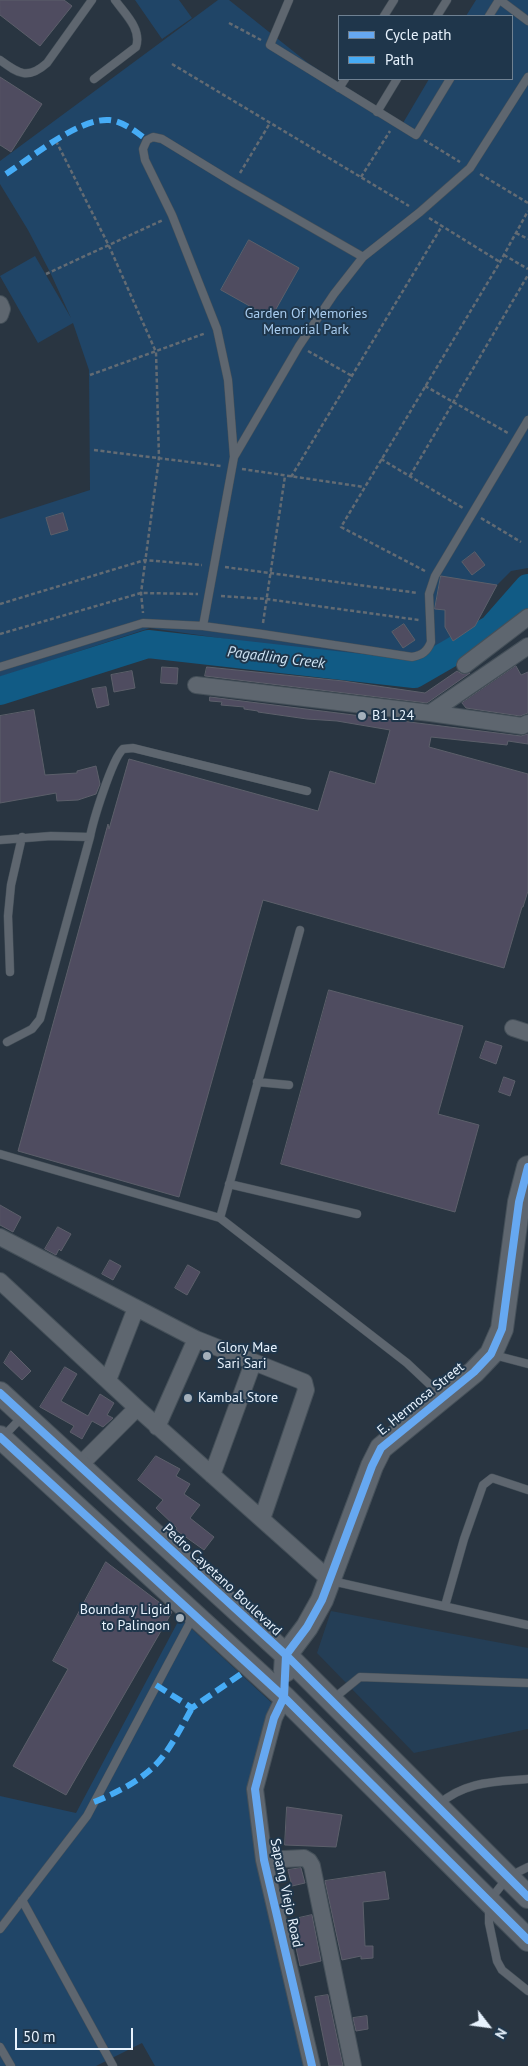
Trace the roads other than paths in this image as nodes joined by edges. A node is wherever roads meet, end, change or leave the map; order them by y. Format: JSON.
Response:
{"nodes":[{"id":1,"x":92,"y":0,"type":"edge"},
{"id":2,"x":115,"y":0,"type":"edge"},
{"id":3,"x":289,"y":0,"type":"edge"},
{"id":4,"x":394,"y":0,"type":"edge"},
{"id":5,"x":447,"y":0,"type":"edge"},
{"id":6,"x":499,"y":0,"type":"edge"},
{"id":7,"x":385,"y":15,"type":"edge"},
{"id":8,"x":438,"y":15,"type":"edge"},
{"id":9,"x":490,"y":15,"type":"edge"},
{"id":10,"x":528,"y":21,"type":"edge"},
{"id":11,"x":0,"y":60,"type":"edge"},
{"id":12,"x":528,"y":77,"type":"edge"},
{"id":13,"x":94,"y":80,"type":"dead end"},
{"id":14,"x":344,"y":80,"type":"edge"},
{"id":15,"x":396,"y":80,"type":"edge"},
{"id":16,"x":449,"y":80,"type":"edge"},
{"id":17,"x":339,"y":88,"type":"junction"},
{"id":18,"x":377,"y":112,"type":"junction"},
{"id":19,"x":363,"y":257,"type":"junction"},
{"id":20,"x":0,"y":304,"type":"edge"},
{"id":21,"x":0,"y":315,"type":"edge"},
{"id":22,"x":528,"y":420,"type":"edge"},
{"id":23,"x":525,"y":431,"type":"edge"},
{"id":24,"x":234,"y":457,"type":"junction"},
{"id":25,"x":528,"y":617,"type":"edge"},
{"id":26,"x":203,"y":626,"type":"junction"},
{"id":27,"x":528,"y":646,"type":"edge"},
{"id":28,"x":465,"y":665,"type":"dead end"},
{"id":29,"x":0,"y":667,"type":"edge"},
{"id":30,"x":196,"y":685,"type":"dead end"},
{"id":31,"x":430,"y":713,"type":"junction"},
{"id":32,"x":528,"y":723,"type":"edge"},
{"id":33,"x":307,"y":791,"type":"dead end"},
{"id":34,"x":22,"y":837,"type":"junction"},
{"id":35,"x":90,"y":838,"type":"junction"},
{"id":36,"x":0,"y":840,"type":"edge"},
{"id":37,"x":300,"y":930,"type":"dead end"},
{"id":38,"x":10,"y":972,"type":"dead end"},
{"id":39,"x":7,"y":1042,"type":"dead end"},
{"id":40,"x":257,"y":1082,"type":"junction"},
{"id":41,"x":290,"y":1085,"type":"dead end"},
{"id":42,"x":0,"y":1154,"type":"edge"},
{"id":43,"x":528,"y":1167,"type":"edge"},
{"id":44,"x":229,"y":1184,"type":"junction"},
{"id":45,"x":523,"y":1202,"type":"edge"},
{"id":46,"x":357,"y":1214,"type":"dead end"},
{"id":47,"x":220,"y":1218,"type":"junction"},
{"id":48,"x":0,"y":1237,"type":"edge"},
{"id":49,"x":0,"y":1281,"type":"edge"},
{"id":50,"x":136,"y":1308,"type":"junction"},
{"id":51,"x":196,"y":1339,"type":"junction"},
{"id":52,"x":492,"y":1354,"type":"junction"},
{"id":53,"x":253,"y":1363,"type":"junction"},
{"id":54,"x":528,"y":1364,"type":"edge"},
{"id":55,"x":108,"y":1380,"type":"junction"},
{"id":56,"x":0,"y":1393,"type":"edge"},
{"id":57,"x":443,"y":1398,"type":"junction"},
{"id":58,"x":137,"y":1408,"type":"junction"},
{"id":59,"x":23,"y":1416,"type":"junction"},
{"id":60,"x":158,"y":1427,"type":"junction"},
{"id":61,"x":1,"y":1439,"type":"edge"},
{"id":62,"x":79,"y":1466,"type":"junction"},
{"id":63,"x":212,"y":1475,"type":"junction"},
{"id":64,"x":528,"y":1490,"type":"edge"},
{"id":65,"x":262,"y":1519,"type":"junction"},
{"id":66,"x":330,"y":1580,"type":"junction"},
{"id":67,"x":445,"y":1606,"type":"junction"},
{"id":68,"x":194,"y":1615,"type":"junction"},
{"id":69,"x":528,"y":1625,"type":"edge"},
{"id":70,"x":286,"y":1655,"type":"junction"},
{"id":71,"x":528,"y":1684,"type":"edge"},
{"id":72,"x":284,"y":1697,"type":"junction"},
{"id":73,"x":332,"y":1700,"type":"junction"},
{"id":74,"x":528,"y":1779,"type":"edge"},
{"id":75,"x":437,"y":1806,"type":"junction"},
{"id":76,"x":264,"y":1860,"type":"junction"},
{"id":77,"x":528,"y":1867,"type":"edge"},
{"id":78,"x":508,"y":1877,"type":"junction"},
{"id":79,"x":528,"y":1897,"type":"edge"},
{"id":80,"x":22,"y":1900,"type":"junction"},
{"id":81,"x":489,"y":1901,"type":"junction"},
{"id":82,"x":0,"y":1929,"type":"edge"},
{"id":83,"x":528,"y":1940,"type":"edge"},
{"id":84,"x":528,"y":1991,"type":"edge"},
{"id":85,"x":0,"y":2047,"type":"edge"},
{"id":86,"x":12,"y":2066,"type":"edge"},
{"id":87,"x":113,"y":2066,"type":"edge"},
{"id":88,"x":312,"y":2066,"type":"edge"},
{"id":89,"x":353,"y":2066,"type":"edge"}],
"edges":[{"from":1,"to":11,"type":"lane"},
{"from":2,"to":13,"type":"lane"},
{"from":3,"to":17,"type":"lane"},
{"from":4,"to":7,"type":"lane"},
{"from":5,"to":8,"type":"lane"},
{"from":6,"to":9,"type":"lane"},
{"from":6,"to":10,"type":"lane"},
{"from":12,"to":19,"type":"lane"},
{"from":14,"to":17,"type":"lane"},
{"from":15,"to":18,"type":"lane"},
{"from":16,"to":18,"type":"lane"},
{"from":17,"to":18,"type":"lane"},
{"from":19,"to":24,"type":"lane"},
{"from":19,"to":24,"type":"lane"},
{"from":20,"to":21,"type":"street"},
{"from":22,"to":23,"type":"lane"},
{"from":23,"to":26,"type":"lane"},
{"from":24,"to":26,"type":"lane"},
{"from":25,"to":28,"type":"street"},
{"from":26,"to":29,"type":"lane"},
{"from":27,"to":31,"type":"street"},
{"from":30,"to":31,"type":"street"},
{"from":31,"to":32,"type":"street"},
{"from":33,"to":35,"type":"lane"},
{"from":34,"to":35,"type":"lane"},
{"from":34,"to":36,"type":"lane"},
{"from":34,"to":38,"type":"lane"},
{"from":35,"to":39,"type":"lane"},
{"from":37,"to":40,"type":"lane"},
{"from":40,"to":41,"type":"lane"},
{"from":40,"to":44,"type":"lane"},
{"from":42,"to":47,"type":"lane"},
{"from":43,"to":45,"type":"main road","name":"E. Hermosa Street"},
{"from":44,"to":46,"type":"lane"},
{"from":44,"to":47,"type":"lane"},
{"from":45,"to":52,"type":"main road","name":"E. Hermosa Street"},
{"from":47,"to":57,"type":"lane"},
{"from":48,"to":50,"type":"street"},
{"from":49,"to":55,"type":"street"},
{"from":50,"to":51,"type":"street"},
{"from":50,"to":55,"type":"street"},
{"from":51,"to":53,"type":"street"},
{"from":51,"to":60,"type":"street"},
{"from":52,"to":54,"type":"lane"},
{"from":52,"to":57,"type":"main road","name":"E. Hermosa Street"},
{"from":53,"to":63,"type":"street"},
{"from":53,"to":65,"type":"street"},
{"from":55,"to":58,"type":"street"},
{"from":56,"to":59,"type":"main road","name":"Pedro Cayetano Boulevard"},
{"from":57,"to":66,"type":"main road","name":"E. Hermosa Street"},
{"from":58,"to":60,"type":"street"},
{"from":58,"to":62,"type":"street"},
{"from":59,"to":61,"type":"lane"},
{"from":59,"to":62,"type":"main road","name":"Pedro Cayetano Boulevard"},
{"from":60,"to":63,"type":"street"},
{"from":61,"to":68,"type":"main road"},
{"from":62,"to":70,"type":"main road","name":"Pedro Cayetano Boulevard"},
{"from":63,"to":65,"type":"street"},
{"from":64,"to":67,"type":"lane"},
{"from":65,"to":66,"type":"street"},
{"from":66,"to":67,"type":"lane"},
{"from":66,"to":70,"type":"main road","name":"E. Hermosa Street"},
{"from":67,"to":69,"type":"lane"},
{"from":68,"to":72,"type":"main road"},
{"from":68,"to":80,"type":"lane"},
{"from":70,"to":72,"type":"main road"},
{"from":70,"to":73,"type":"main road","name":"Pedro Cayetano Boulevard"},
{"from":71,"to":73,"type":"lane"},
{"from":72,"to":76,"type":"street","name":"Sapang Viejo Road"},
{"from":72,"to":81,"type":"main road"},
{"from":73,"to":75,"type":"main road","name":"Pedro Cayetano Boulevard"},
{"from":74,"to":75,"type":"lane"},
{"from":75,"to":78,"type":"main road","name":"Pedro Cayetano Boulevard"},
{"from":76,"to":88,"type":"street","name":"Sapang Viejo Road"},
{"from":76,"to":89,"type":"street"},
{"from":77,"to":78,"type":"lane"},
{"from":78,"to":79,"type":"main road","name":"Pedro Cayetano Boulevard"},
{"from":78,"to":81,"type":"lane"},
{"from":80,"to":82,"type":"lane"},
{"from":80,"to":87,"type":"lane"},
{"from":81,"to":83,"type":"main road"},
{"from":81,"to":84,"type":"lane"},
{"from":85,"to":86,"type":"lane"}]}
